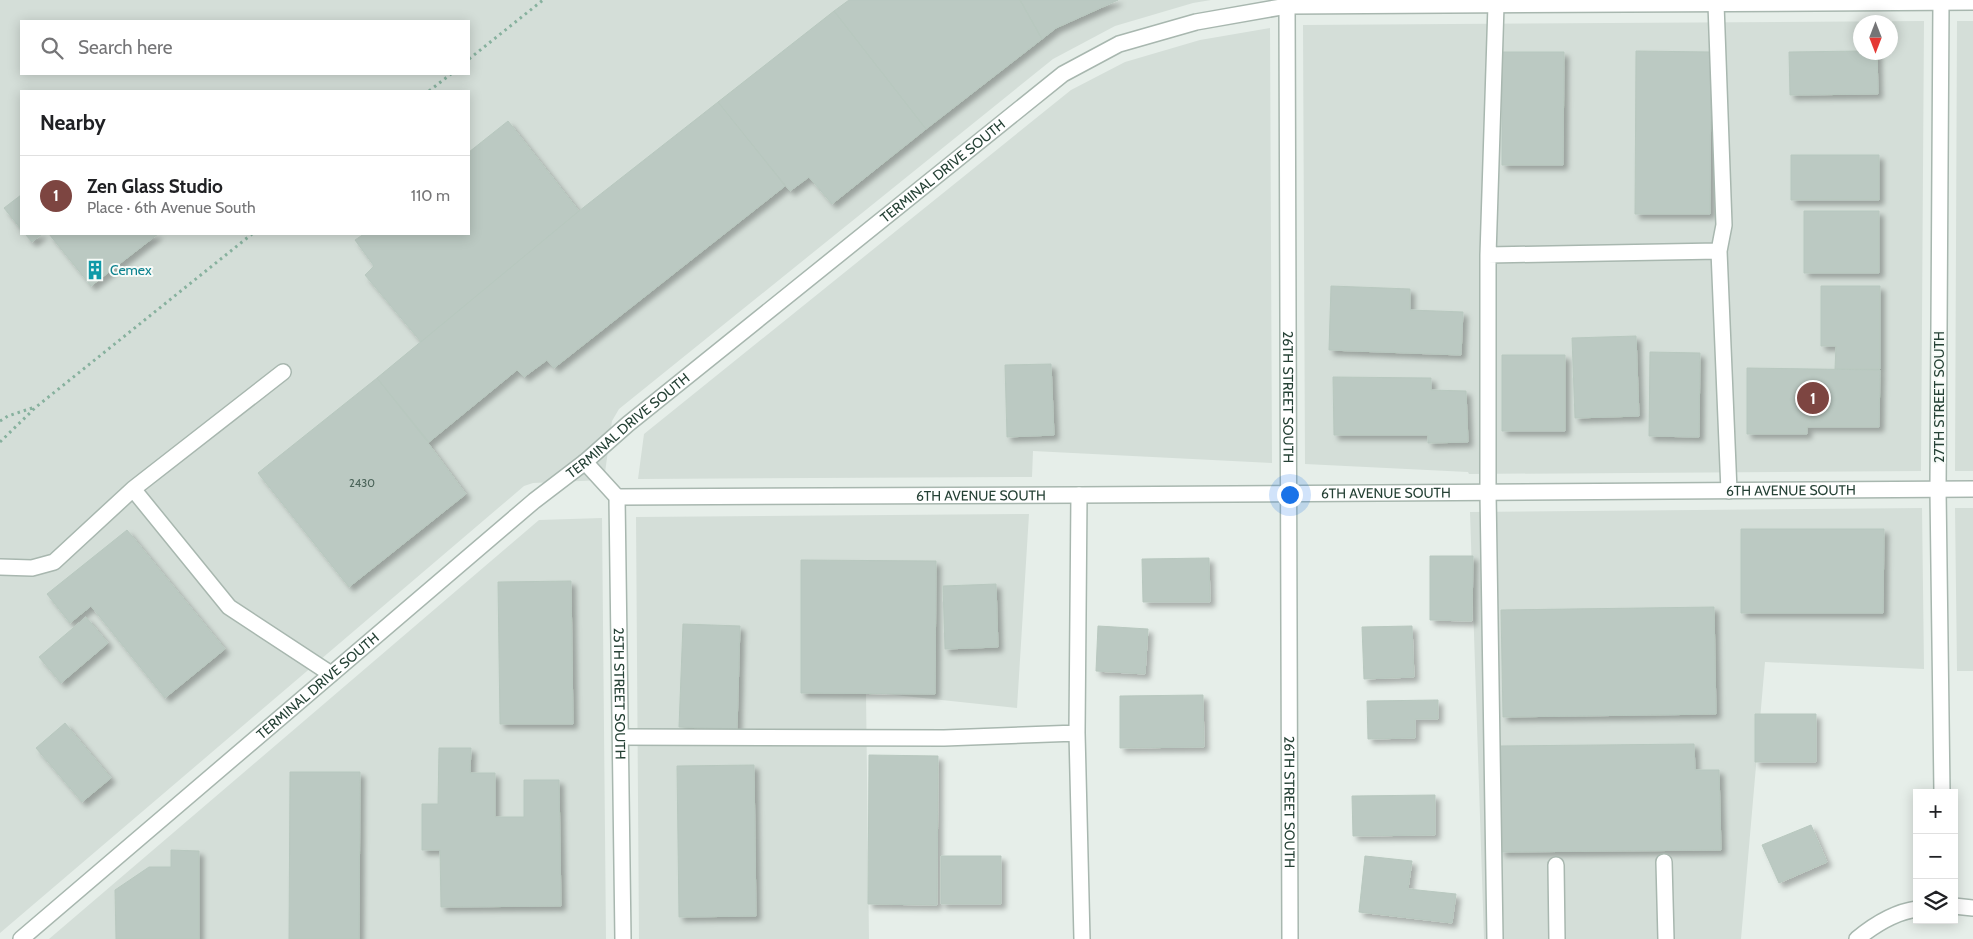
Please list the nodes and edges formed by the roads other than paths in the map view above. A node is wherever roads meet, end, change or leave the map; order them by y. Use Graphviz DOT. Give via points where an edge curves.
graph roads {
  1 [pos="1865,1"];
  2 [pos="1941,2"];
  3 [pos="1973,2"];
  4 [pos="1716,4"];
  5 [pos="1496,5"];
  6 [pos="1287,6"];
  7 [pos="1719,251"];
  8 [pos="1488,255"];
  9 [pos="283,372"];
  10 [pos="585,462"];
  11 [pos="133,488"];
  12 [pos="1973,489"];
  13 [pos="1938,490"];
  14 [pos="1729,491"];
  15 [pos="1488,493"];
  16 [pos="1289,494"];
  17 [pos="1079,496"];
  18 [pos="618,497"];
  19 [pos="0,567"];
  20 [pos="332,674"];
  21 [pos="1078,733"];
  22 [pos="621,737"];
  23 [pos="1942,789"];
  24 [pos="1664,862"];
  25 [pos="1556,865"];
  26 [pos="1958,906"];
  27 [pos="1973,908"];
  28 [pos="1913,909"];
  29 [pos="21,939"];
  30 [pos="623,939"];
  31 [pos="1082,939"];
  32 [pos="1290,939"];
  33 [pos="1495,939"];
  34 [pos="1557,939"];
  35 [pos="1666,939"];
  36 [pos="1858,939"];
  1 -- 2 [label="street, TERMINAL DRIVE SOUTH"];
  1 -- 4 [label="street, TERMINAL DRIVE SOUTH"];
  2 -- 3 [label="street, TERMINAL DRIVE SOUTH"];
  2 -- 13 [label="street, 27TH STREET SOUTH"];
  4 -- 5 [label="street, TERMINAL DRIVE SOUTH"];
  4 -- 7 [label="street" via="1724,225"];
  5 -- 6 [label="street, TERMINAL DRIVE SOUTH"];
  5 -- 8 [label="street"];
  6 -- 10 [label="street, TERMINAL DRIVE SOUTH" via="1196,22 1120,44 1063,74"];
  6 -- 16 [label="street, 26TH STREET SOUTH"];
  7 -- 8 [label="street"];
  7 -- 14 [label="street"];
  8 -- 15 [label="street"];
  9 -- 11 [label="street"];
  10 -- 18 [label="street"];
  10 -- 20 [label="street, TERMINAL DRIVE SOUTH" via="534,501"];
  11 -- 19 [label="street" via="54,562 32,568"];
  11 -- 20 [label="street" via="228,608"];
  12 -- 13 [label="street, 6TH AVENUE SOUTH"];
  13 -- 14 [label="street, 6TH AVENUE SOUTH"];
  13 -- 23 [label="street, 27TH STREET SOUTH"];
  14 -- 15 [label="street, 6TH AVENUE SOUTH"];
  15 -- 16 [label="street, 6TH AVENUE SOUTH"];
  15 -- 33 [label="street"];
  16 -- 17 [label="street, 6TH AVENUE SOUTH"];
  16 -- 32 [label="street, 26TH STREET SOUTH"];
  17 -- 18 [label="street, 6TH AVENUE SOUTH"];
  17 -- 21 [label="street"];
  18 -- 22 [label="street, 25TH STREET SOUTH"];
  20 -- 29 [label="street, TERMINAL DRIVE SOUTH"];
  21 -- 22 [label="street" via="944,738"];
  21 -- 31 [label="street"];
  22 -- 30 [label="street, 25TH STREET SOUTH"];
  24 -- 35 [label="street"];
  25 -- 34 [label="street"];
  26 -- 27 [label="street"];
  28 -- 36 [label="street" via="1873,926"];
}
